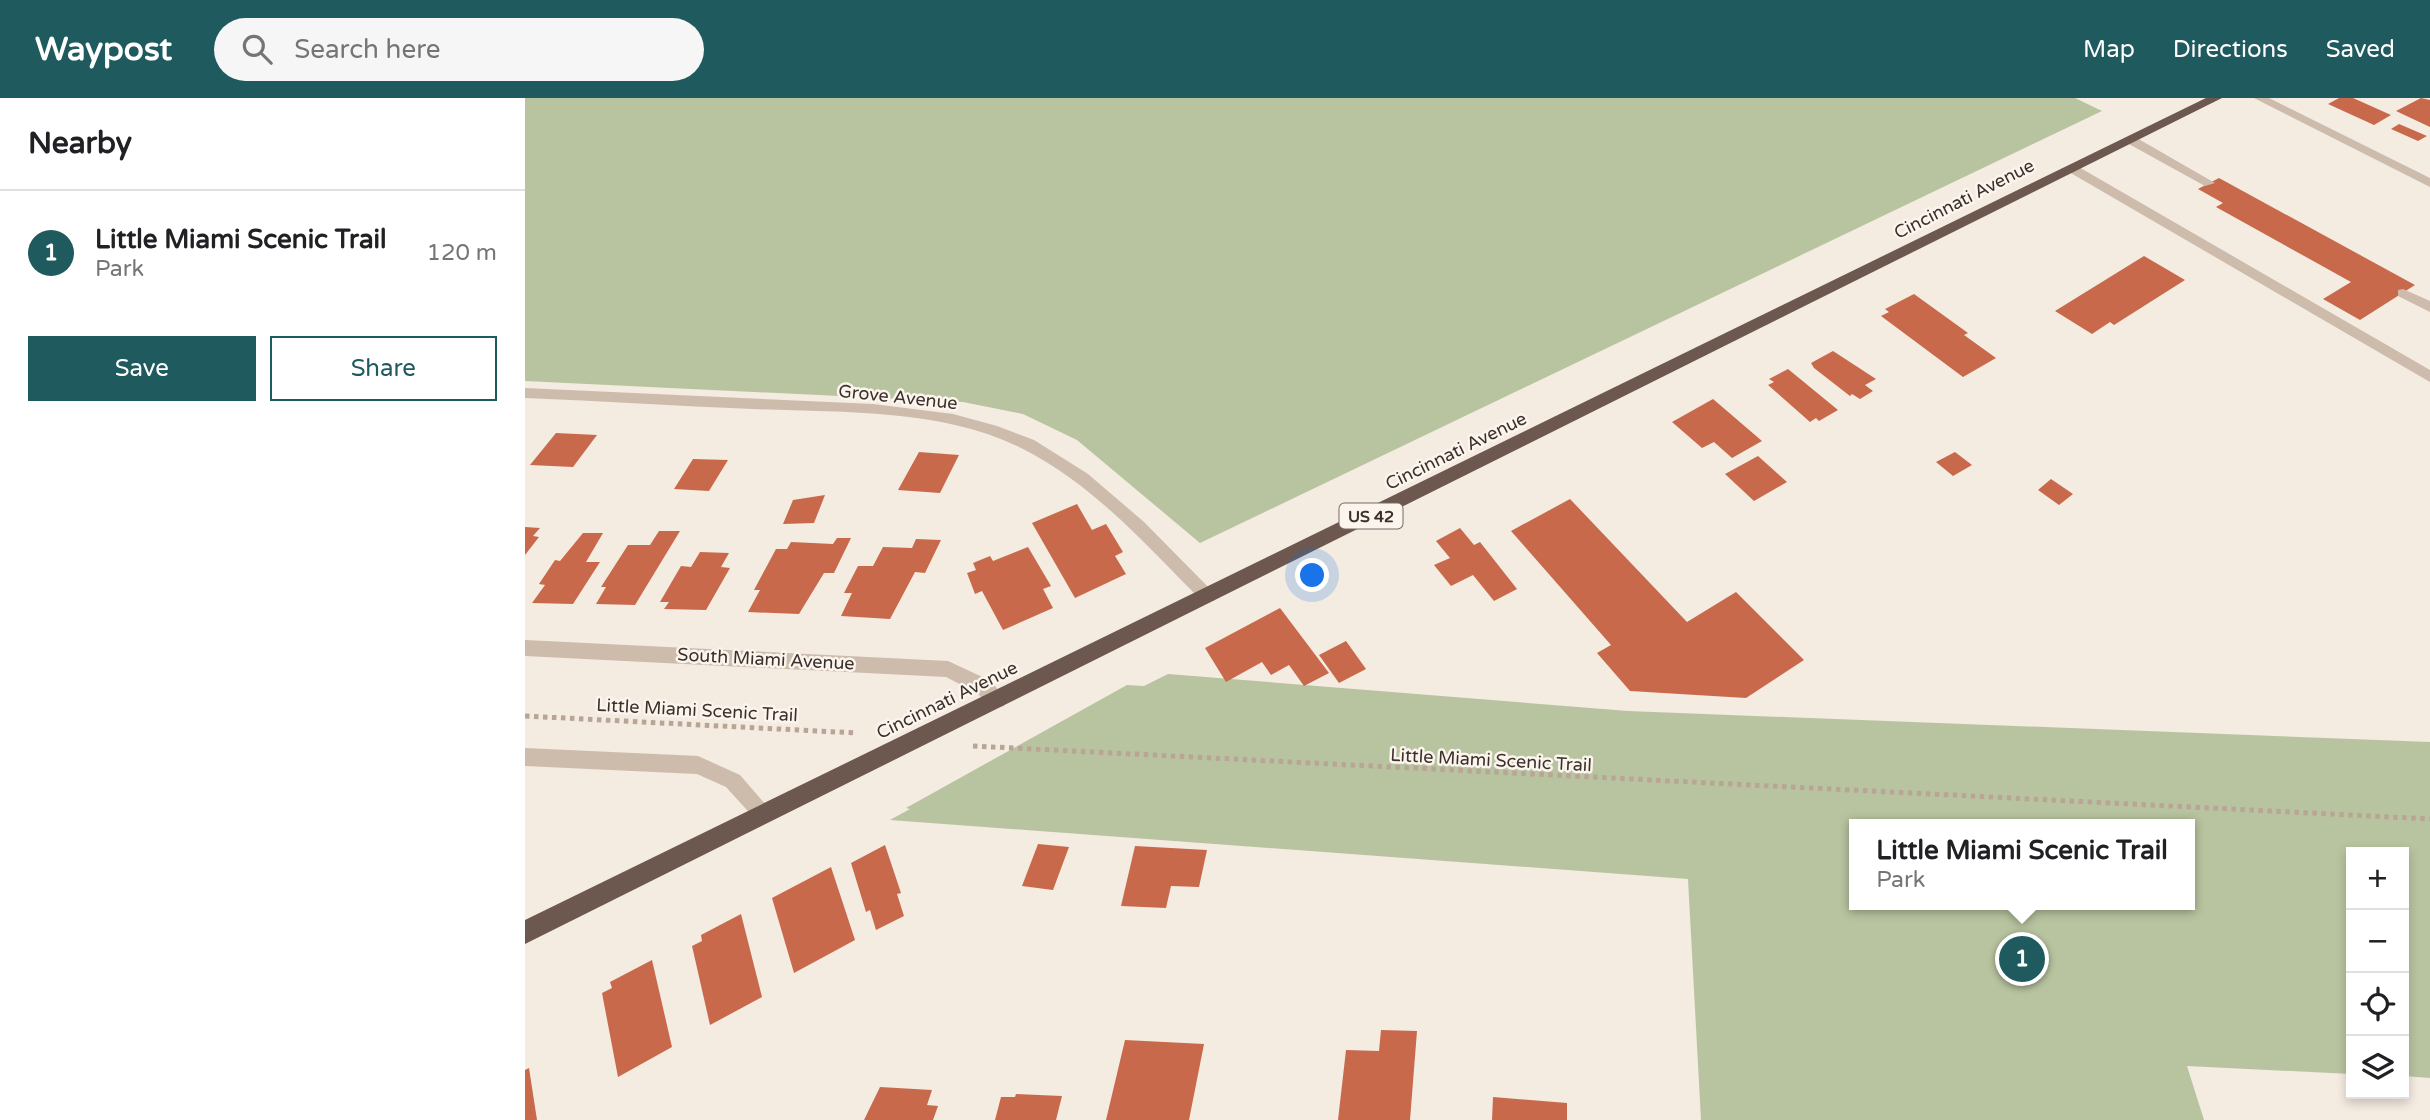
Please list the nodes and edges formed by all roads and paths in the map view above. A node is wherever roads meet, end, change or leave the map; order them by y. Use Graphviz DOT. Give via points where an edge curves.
graph roads {
  1 [pos="2217,98"];
  2 [pos="2260,98"];
  3 [pos="2131,140"];
  4 [pos="2073,169"];
  5 [pos="2209,183"];
  6 [pos="2430,183"];
  7 [pos="2403,293"];
  8 [pos="2430,307"];
  9 [pos="2430,377"];
  10 [pos="525,393"];
  11 [pos="1208,596"];
  12 [pos="525,648"];
  13 [pos="997,700"];
  14 [pos="525,716"];
  15 [pos="868,734"];
  16 [pos="971,746"];
  17 [pos="525,757"];
  18 [pos="763,813"];
  19 [pos="2430,819"];
  20 [pos="525,932"];
  1 -- 3 [label="highway, Cincinnati Avenue / US 42"];
  2 -- 6 [label="street"];
  3 -- 4 [label="highway, Cincinnati Avenue / US 42"];
  3 -- 5 [label="street"];
  4 -- 9 [label="street"];
  4 -- 11 [label="highway, Cincinnati Avenue / US 42"];
  7 -- 8 [label="street"];
  10 -- 11 [label="street, Grove Avenue" via="879,411 997,432 1061,462 1101,493"];
  11 -- 13 [label="highway, Cincinnati Avenue / US 42"];
  12 -- 13 [label="street, South Miami Avenue" via="948,669 983,687"];
  13 -- 18 [label="highway, Cincinnati Avenue / US 42"];
  14 -- 15 [label="path, Little Miami Scenic Trail"];
  16 -- 19 [label="path, Little Miami Scenic Trail"];
  17 -- 18 [label="street" via="698,765 733,781"];
  18 -- 20 [label="highway, Cincinnati Avenue / US 42"];
}
